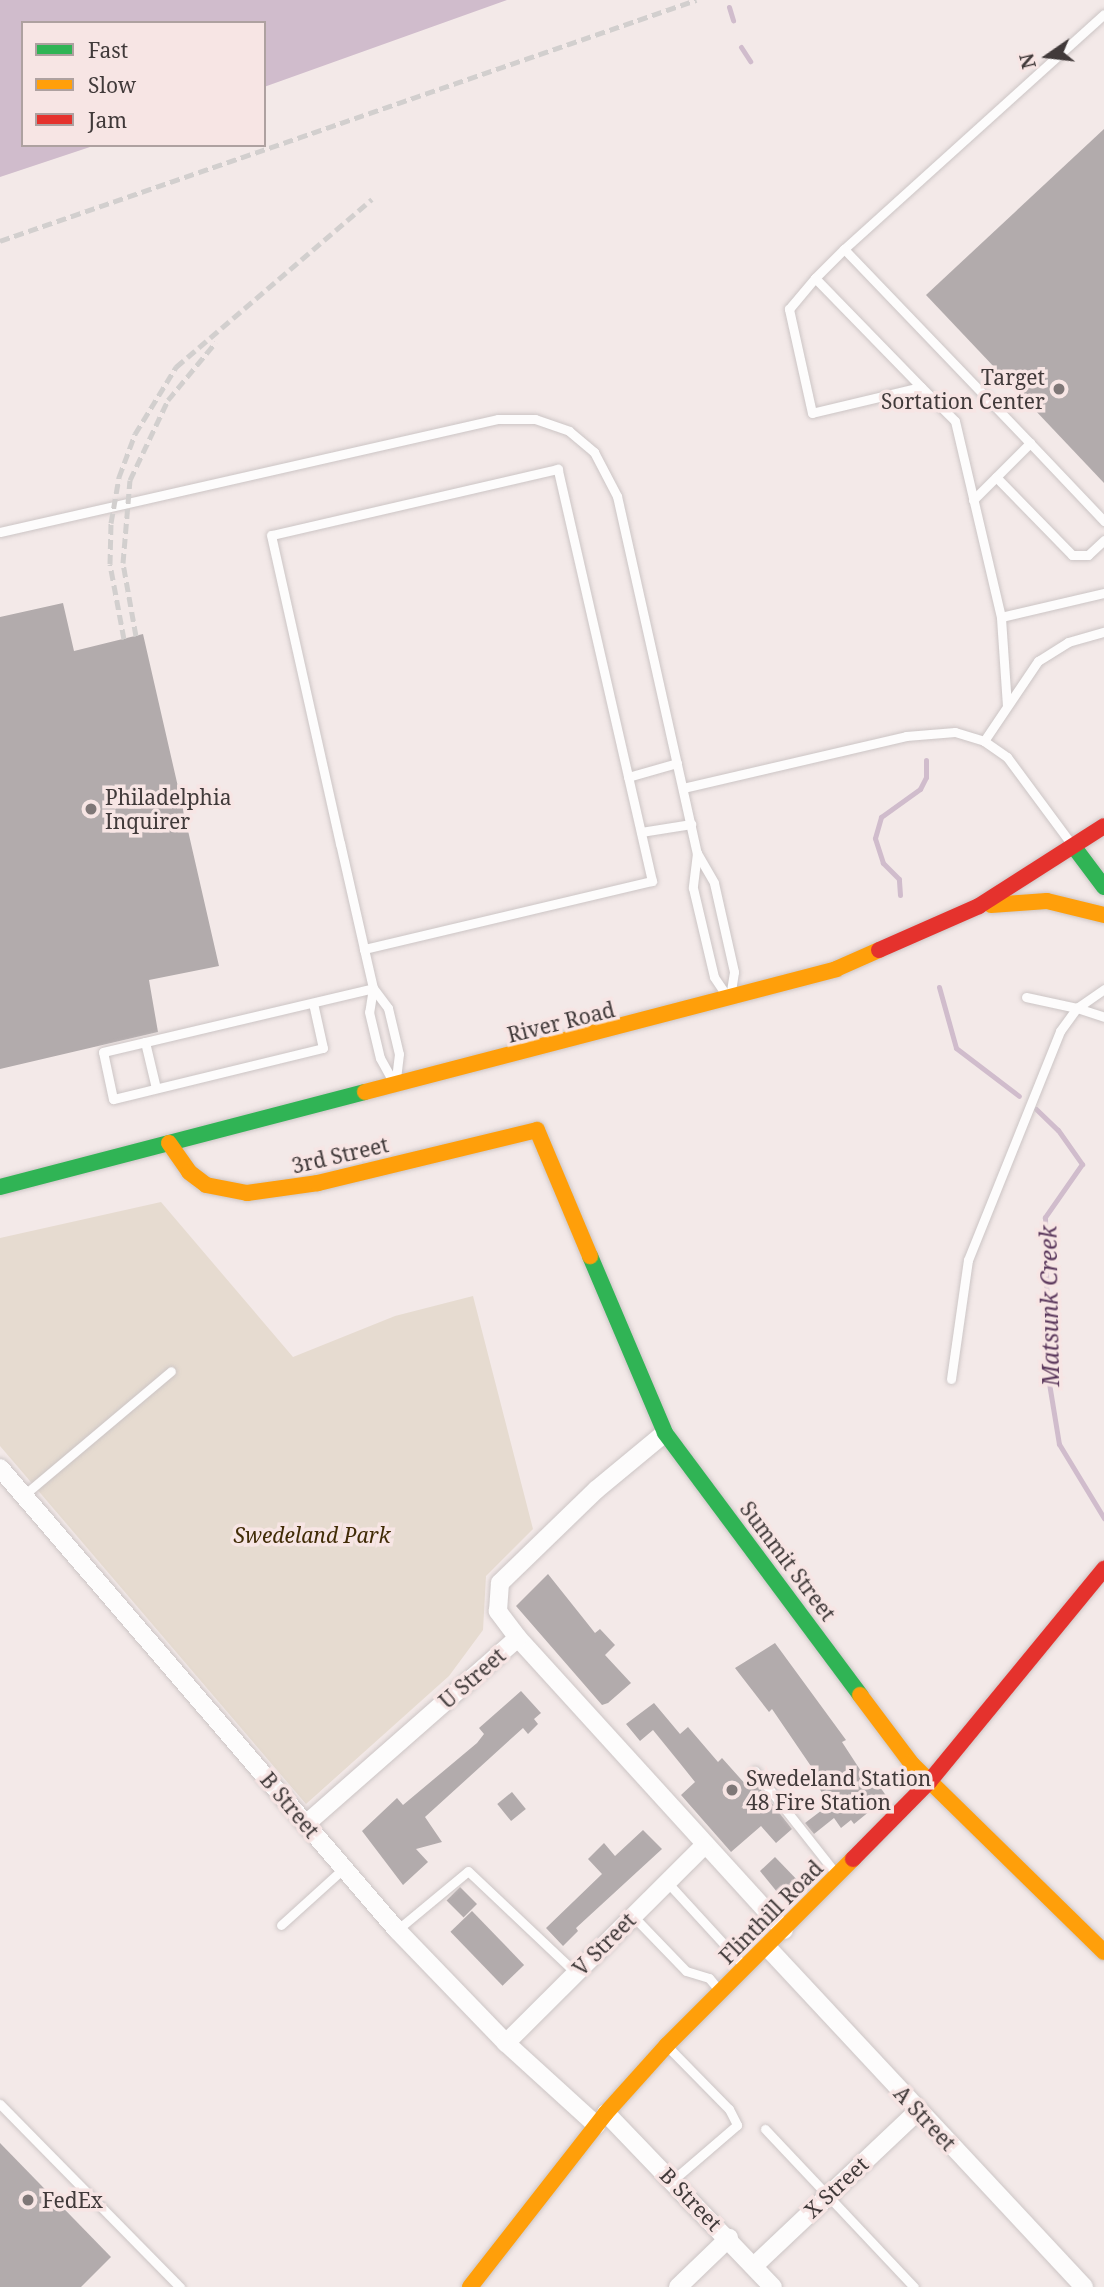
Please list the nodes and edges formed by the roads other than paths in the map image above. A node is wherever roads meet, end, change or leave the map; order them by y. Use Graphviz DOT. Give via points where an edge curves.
graph roads {
  1 [pos="1104,14"];
  2 [pos="844,249"];
  3 [pos="815,278"];
  4 [pos="921,387"];
  5 [pos="1030,443"];
  6 [pos="996,477"];
  7 [pos="974,500"];
  8 [pos="1104,522"];
  9 [pos="0,532"];
  10 [pos="1104,540"];
  11 [pos="1104,593"];
  12 [pos="1001,617"];
  13 [pos="1104,632"];
  14 [pos="1007,706"];
  15 [pos="984,741"];
  16 [pos="677,763"];
  17 [pos="628,776"];
  18 [pos="683,788"];
  19 [pos="691,824"];
  20 [pos="1104,826"];
  21 [pos="640,832"];
  22 [pos="1074,847"];
  23 [pos="698,853"];
  24 [pos="1104,887"];
  25 [pos="979,906"];
  26 [pos="1104,915"];
  27 [pos="364,949"];
  28 [pos="373,988"];
  29 [pos="1104,989"];
  30 [pos="1026,997"];
  31 [pos="730,1000"];
  32 [pos="313,1003"];
  33 [pos="1077,1007"];
  34 [pos="1104,1017"];
  35 [pos="145,1042"];
  36 [pos="396,1085"];
  37 [pos="156,1088"];
  38 [pos="537,1130"];
  39 [pos="169,1143"];
  40 [pos="0,1186"];
  41 [pos="171,1371"];
  42 [pos="951,1379"];
  43 [pos="665,1433"];
  44 [pos="0,1468"];
  45 [pos="24,1495"];
  46 [pos="1104,1569"];
  47 [pos="518,1638"];
  48 [pos="755,1771"];
  49 [pos="929,1782"];
  50 [pos="306,1824"];
  51 [pos="704,1846"];
  52 [pos="343,1869"];
  53 [pos="838,1875"];
  54 [pos="667,1882"];
  55 [pos="632,1915"];
  56 [pos="281,1926"];
  57 [pos="397,1930"];
  58 [pos="784,1930"];
  59 [pos="767,1947"];
  60 [pos="1104,1952"];
  61 [pos="745,1967"];
  62 [pos="576,1973"];
  63 [pos="721,1992"];
  64 [pos="506,2043"];
  65 [pos="667,2045"];
  66 [pos="0,2104"];
  67 [pos="918,2111"];
  68 [pos="601,2119"];
  69 [pos="765,2129"];
  70 [pos="673,2180"];
  71 [pos="827,2195"];
  72 [pos="729,2238"];
  73 [pos="755,2265"];
  74 [pos="180,2287"];
  75 [pos="470,2287"];
  76 [pos="678,2287"];
  77 [pos="773,2287"];
  78 [pos="914,2287"];
  79 [pos="1084,2287"];
  1 -- 2 [label="lane"];
  2 -- 3 [label="lane"];
  2 -- 5 [label="lane"];
  3 -- 4 [label="lane"];
  3 -- 4 [label="lane" via="789,309 812,413"];
  4 -- 7 [label="lane" via="954,421"];
  5 -- 6 [label="lane"];
  5 -- 8 [label="lane"];
  6 -- 7 [label="lane"];
  6 -- 10 [label="lane" via="1072,555 1088,555"];
  7 -- 12 [label="lane"];
  9 -- 16 [label="lane" via="498,419 535,419 553,425 594,452 611,480"];
  11 -- 12 [label="lane"];
  12 -- 14 [label="lane"];
  13 -- 14 [label="lane" via="1068,642 1038,661"];
  14 -- 15 [label="lane"];
  15 -- 18 [label="lane" via="955,732 923,733"];
  15 -- 22 [label="lane" via="1007,757"];
  16 -- 17 [label="lane"];
  16 -- 18 [label="lane"];
  17 -- 21 [label="lane"];
  17 -- 27 [label="lane" via="558,469 271,536"];
  18 -- 19 [label="lane"];
  19 -- 21 [label="lane"];
  19 -- 23 [label="lane"];
  20 -- 22 [label="street, River Road"];
  21 -- 27 [label="lane" via="652,881"];
  22 -- 24 [label="street"];
  22 -- 25 [label="street, River Road"];
  23 -- 31 [label="lane" via="714,883 734,972"];
  23 -- 31 [label="lane" via="694,888 714,977"];
  25 -- 26 [label="street" via="1047,901"];
  25 -- 31 [label="street, River Road" via="860,960"];
  27 -- 28 [label="lane"];
  28 -- 32 [label="lane"];
  28 -- 36 [label="lane" via="369,1012 377,1048"];
  28 -- 36 [label="lane" via="390,1015 399,1054"];
  29 -- 33 [label="lane"];
  30 -- 33 [label="lane"];
  31 -- 36 [label="street, River Road"];
  32 -- 35 [label="lane"];
  32 -- 37 [label="lane" via="323,1048"];
  33 -- 34 [label="lane"];
  33 -- 42 [label="lane" via="1060,1031 968,1260"];
  35 -- 37 [label="lane"];
  35 -- 37 [label="lane" via="103,1052 113,1098"];
  36 -- 39 [label="street, River Road"];
  38 -- 39 [label="street, 3rd Street" via="317,1183 247,1193 206,1185 189,1172"];
  38 -- 43 [label="street, Summit Street"];
  39 -- 40 [label="street, River Road"];
  41 -- 45 [label="lane"];
  43 -- 47 [label="street, U Street" via="596,1490 500,1583 498,1611"];
  43 -- 49 [label="street, Summit Street"];
  44 -- 45 [label="street, B Street"];
  45 -- 50 [label="street, B Street"];
  46 -- 49 [label="street, Flinthill Road"];
  47 -- 50 [label="street, U Street"];
  47 -- 51 [label="street"];
  48 -- 53 [label="lane"];
  49 -- 53 [label="street, Flinthill Road"];
  49 -- 60 [label="street, Summit Street"];
  50 -- 52 [label="street, B Street"];
  51 -- 54 [label="street, V Street"];
  51 -- 58 [label="street"];
  52 -- 56 [label="lane"];
  52 -- 57 [label="street, B Street"];
  53 -- 58 [label="street, Flinthill Road"];
  54 -- 55 [label="street, V Street"];
  54 -- 61 [label="lane"];
  55 -- 62 [label="street, V Street"];
  55 -- 63 [label="lane" via="686,1971 709,1978"];
  57 -- 62 [label="lane" via="468,1871"];
  57 -- 64 [label="street, B Street"];
  58 -- 59 [label="street, Flinthill Road"];
  59 -- 61 [label="street, Flinthill Road"];
  59 -- 67 [label="street, A Street"];
  61 -- 63 [label="street, Flinthill Road"];
  62 -- 64 [label="street, V Street"];
  63 -- 65 [label="street, Flinthill Road"];
  64 -- 68 [label="street, B Street"];
  65 -- 68 [label="street, Flinthill Road"];
  65 -- 70 [label="lane" via="729,2109 737,2125"];
  66 -- 74 [label="lane"];
  67 -- 71 [label="street, X Street"];
  67 -- 79 [label="street, A Street"];
  68 -- 70 [label="street, B Street"];
  68 -- 75 [label="street, Flinthill Road"];
  69 -- 71 [label="lane"];
  70 -- 72 [label="street, B Street"];
  71 -- 73 [label="street, X Street"];
  71 -- 78 [label="lane"];
  72 -- 73 [label="street, B Street"];
  72 -- 76 [label="street"];
  73 -- 77 [label="street, B Street"];
}
